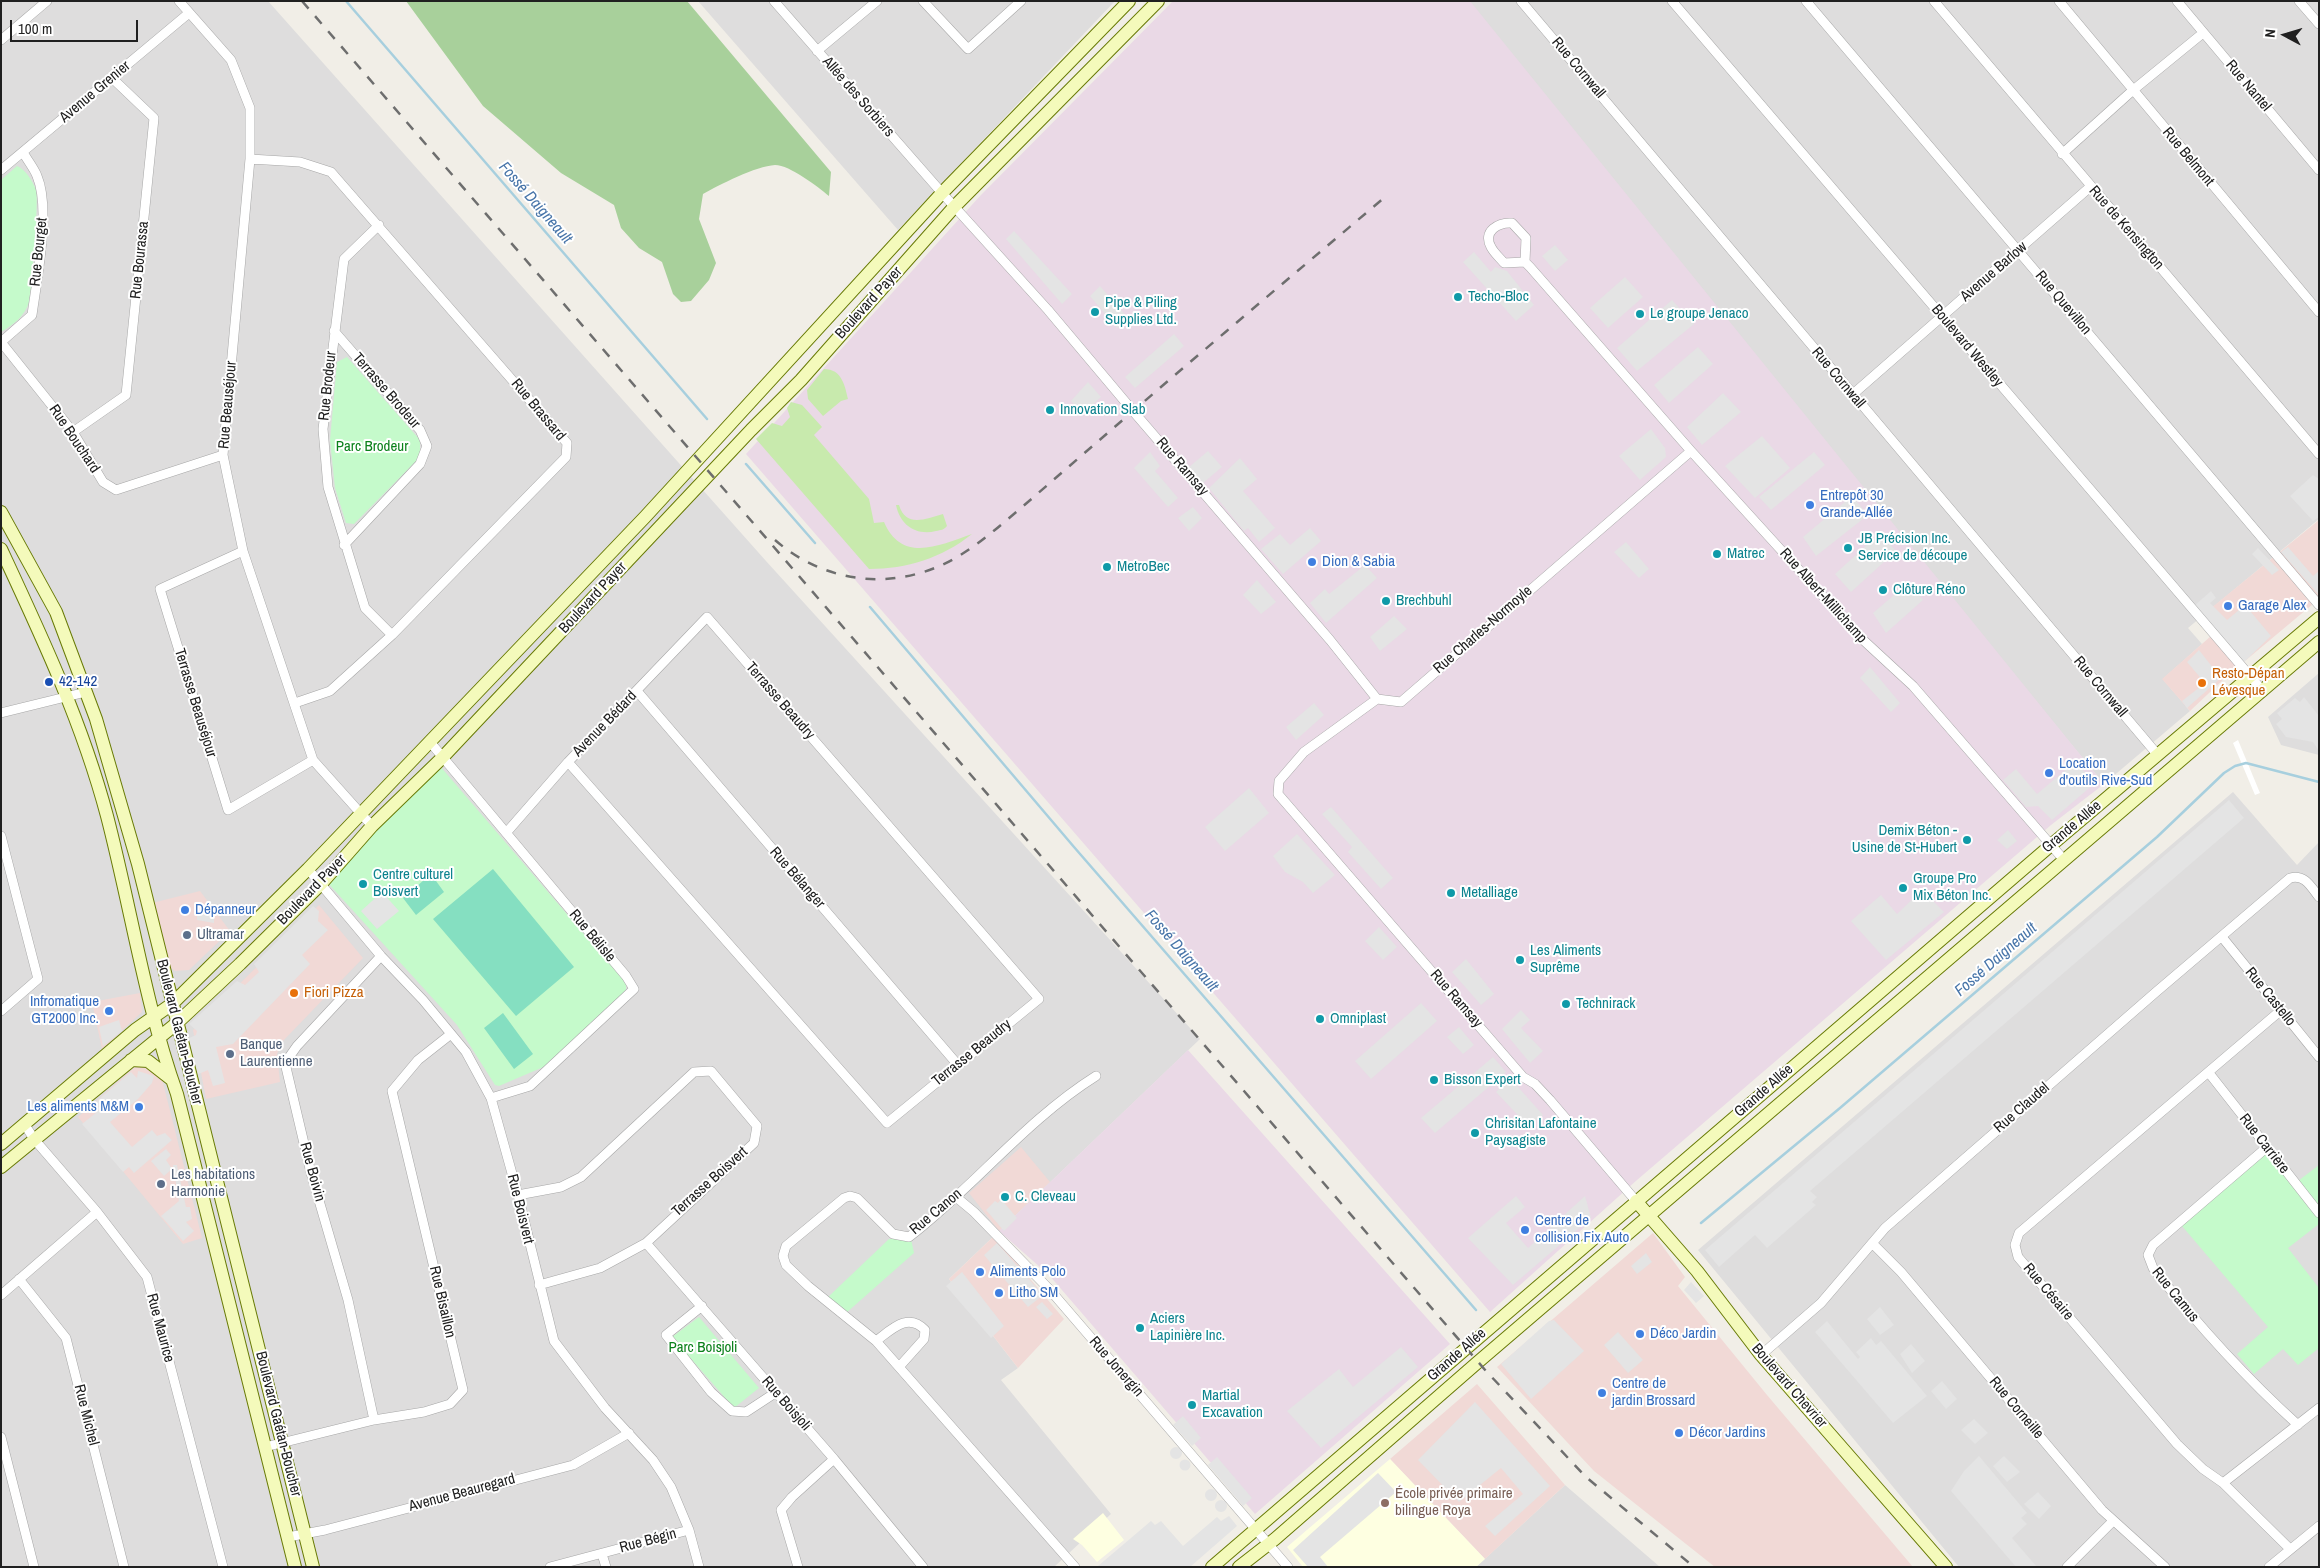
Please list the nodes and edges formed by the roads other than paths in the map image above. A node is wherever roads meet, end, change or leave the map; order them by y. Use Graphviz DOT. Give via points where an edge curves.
graph roads {
  1 [pos="47,1"];
  2 [pos="179,1"];
  3 [pos="774,1"];
  4 [pos="877,1"];
  5 [pos="923,1"];
  6 [pos="1021,1"];
  7 [pos="1129,1"];
  8 [pos="1158,1"];
  9 [pos="1521,1"];
  10 [pos="1672,1"];
  11 [pos="1806,1"];
  12 [pos="1934,1"];
  13 [pos="2058,1"];
  14 [pos="2177,1"];
  15 [pos="2299,1"];
  16 [pos="189,13"];
  17 [pos="2319,24"];
  18 [pos="2203,32"];
  19 [pos="1,40"];
  20 [pos="817,51"];
  21 [pos="112,78"];
  22 [pos="2132,91"];
  23 [pos="23,152"];
  24 [pos="2062,154"];
  25 [pos="250,159"];
  26 [pos="1,170"];
  27 [pos="2319,170"];
  28 [pos="2090,187"];
  29 [pos="942,193"];
  30 [pos="955,206"];
  31 [pos="380,225"];
  32 [pos="2018,251"];
  33 [pos="1525,262"];
  34 [pos="2319,312"];
  35 [pos="1942,317"];
  36 [pos="334,331"];
  37 [pos="1,342"];
  38 [pos="1852,395"];
  39 [pos="73,432"];
  40 [pos="1691,451"];
  41 [pos="2319,454"];
  42 [pos="224,455"];
  43 [pos="1,512"];
  44 [pos="632,530"];
  45 [pos="645,543"];
  46 [pos="344,544"];
  47 [pos="1,549"];
  48 [pos="243,551"];
  49 [pos="2319,605"];
  50 [pos="707,617"];
  51 [pos="2319,618"];
  52 [pos="392,635"];
  53 [pos="2319,642"];
  54 [pos="2249,676"];
  55 [pos="2262,690"];
  56 [pos="637,691"];
  57 [pos="86,692"];
  58 [pos="67,697"];
  59 [pos="1377,699"];
  60 [pos="295,703"];
  61 [pos="1,713"];
  62 [pos="430,742"];
  63 [pos="2157,754"];
  64 [pos="442,758"];
  65 [pos="313,760"];
  66 [pos="568,762"];
  67 [pos="361,812"];
  68 [pos="372,826"];
  69 [pos="506,833"];
  70 [pos="1,836"];
  71 [pos="2051,845"];
  72 [pos="4,852"];
  73 [pos="2064,860"];
  74 [pos="308,869"];
  75 [pos="321,884"];
  76 [pos="2319,897"];
  77 [pos="2222,937"];
  78 [pos="237,940"];
  79 [pos="251,953"];
  80 [pos="381,956"];
  81 [pos="172,1004"];
  82 [pos="1,1011"];
  83 [pos="2280,1011"];
  84 [pos="154,1017"];
  85 [pos="177,1023"];
  86 [pos="451,1034"];
  87 [pos="159,1038"];
  88 [pos="2319,1057"];
  89 [pos="131,1060"];
  90 [pos="958,1065"];
  91 [pos="2210,1073"];
  92 [pos="1096,1076"];
  93 [pos="173,1081"];
  94 [pos="491,1098"];
  95 [pos="25,1125"];
  96 [pos="34,1139"];
  97 [pos="1,1144"];
  98 [pos="2266,1148"];
  99 [pos="1,1167"];
  100 [pos="518,1195"];
  101 [pos="956,1197"];
  102 [pos="1636,1201"];
  103 [pos="97,1212"];
  104 [pos="2319,1213"];
  105 [pos="225,1214"];
  106 [pos="1649,1215"];
  107 [pos="208,1218"];
  108 [pos="646,1243"];
  109 [pos="1872,1243"];
  110 [pos="18,1279"];
  111 [pos="538,1285"];
  112 [pos="1,1294"];
  113 [pos="702,1306"];
  114 [pos="876,1341"];
  115 [pos="1761,1355"];
  116 [pos="899,1367"];
  117 [pos="775,1393"];
  118 [pos="2319,1408"];
  119 [pos="374,1420"];
  120 [pos="2298,1425"];
  121 [pos="629,1433"];
  122 [pos="1,1437"];
  123 [pos="282,1443"];
  124 [pos="265,1447"];
  125 [pos="834,1459"];
  126 [pos="2223,1483"];
  127 [pos="2113,1521"];
  128 [pos="2319,1526"];
  129 [pos="1255,1529"];
  130 [pos="689,1530"];
  131 [pos="306,1533"];
  132 [pos="288,1537"];
  133 [pos="1268,1544"];
  134 [pos="2290,1549"];
  135 [pos="602,1554"];
  136 [pos="34,1567"];
  137 [pos="124,1567"];
  138 [pos="224,1567"];
  139 [pos="295,1567"];
  140 [pos="313,1567"];
  141 [pos="550,1567"];
  142 [pos="606,1567"];
  143 [pos="699,1567"];
  144 [pos="798,1567"];
  145 [pos="923,1567"];
  146 [pos="1075,1567"];
  147 [pos="1212,1567"];
  148 [pos="1239,1567"];
  149 [pos="1288,1567"];
  150 [pos="1946,1567"];
  151 [pos="2067,1567"];
  152 [pos="2165,1567"];
  153 [pos="2269,1567"];
  1 -- 19 [label="street"];
  2 -- 16 [label="street, Rue Beauséjour"];
  3 -- 20 [label="street, Allée des Sorbiers"];
  4 -- 20 [label="street"];
  5 -- 6 [label="street" via="968,49"];
  7 -- 29 [label="main road, Boulevard Payer"];
  8 -- 30 [label="main road, Boulevard Payer"];
  9 -- 38 [label="street, Rue Cornwall"];
  10 -- 35 [label="street, Boulevard Westley"];
  11 -- 32 [label="street, Rue Quevillon"];
  12 -- 24 [label="street, Rue de Kensington"];
  13 -- 22 [label="street, Rue Belmont"];
  14 -- 18 [label="street, Rue Nantel"];
  15 -- 17 [label="street"];
  16 -- 21 [label="street, Avenue Grenier"];
  16 -- 25 [label="street, Rue Beauséjour" via="231,60 250,108"];
  18 -- 22 [label="street"];
  18 -- 27 [label="street, Rue Nantel"];
  20 -- 29 [label="street, Allée des Sorbiers"];
  21 -- 23 [label="street, Avenue Grenier"];
  21 -- 39 [label="street, Rue Bourassa" via="154,118 126,395"];
  22 -- 24 [label="street"];
  22 -- 34 [label="street, Rue Belmont"];
  23 -- 26 [label="street, Avenue Grenier"];
  23 -- 37 [label="street, Rue Bourget" via="38,176 44,208 36,284 32,315"];
  24 -- 28 [label="street, Rue de Kensington"];
  25 -- 31 [label="street, Rue Brassard" via="300,162 331,172"];
  25 -- 42 [label="street, Rue Beauséjour"];
  28 -- 32 [label="street, Avenue Barlow"];
  28 -- 41 [label="street, Rue de Kensington"];
  29 -- 30 [label="street, Rue Ramsay"];
  29 -- 44 [label="main road, Boulevard Payer"];
  30 -- 45 [label="main road, Boulevard Payer" via="801,380"];
  30 -- 59 [label="street, Rue Ramsay" via="1166,447"];
  31 -- 36 [label="street, Rue Brodeur" via="344,259"];
  31 -- 52 [label="street, Rue Brassard" via="567,443 566,457"];
  32 -- 35 [label="street, Avenue Barlow"];
  32 -- 49 [label="street, Rue Quevillon"];
  33 -- 33 [label="street" via="1526,238 1512,223 1503,222 1492,229 1490,246 1504,262"];
  33 -- 40 [label="street, Rue Albert-Millichamp"];
  35 -- 38 [label="street, Avenue Barlow"];
  35 -- 54 [label="street, Boulevard Westley"];
  36 -- 46 [label="street, Rue Brodeur" via="323,429 328,486"];
  36 -- 46 [label="street, Terrasse Brodeur" via="420,430 427,446 420,464"];
  37 -- 39 [label="street, Rue Bouchard"];
  38 -- 63 [label="street, Rue Cornwall"];
  39 -- 42 [label="street, Rue Bouchard" via="103,482 116,490"];
  40 -- 59 [label="street, Rue Charles-Normoyle" via="1400,702"];
  40 -- 71 [label="street, Rue Albert-Millichamp" via="1873,650 1913,686"];
  42 -- 48 [label="street, Rue Beauséjour"];
  43 -- 57 [label="main road, Boulevard Gaétan-Boucher" via="56,612"];
  44 -- 45 [label="main road"];
  44 -- 62 [label="main road, Boulevard Payer"];
  45 -- 64 [label="main road, Boulevard Payer"];
  46 -- 52 [label="street, Rue Brodeur" via="365,608"];
  47 -- 58 [label="main road, Boulevard Gaétan-Boucher" via="60,675"];
  48 -- 60 [label="street, Rue Beauséjour"];
  48 -- 65 [label="street, Terrasse Beauséjour" via="160,589 228,810"];
  50 -- 56 [label="street, Avenue Bédard"];
  50 -- 90 [label="street, Terrasse Beaudry" via="1039,999"];
  51 -- 54 [label="main road, Grande Allée"];
  52 -- 60 [label="street, Rue Brassard" via="330,691"];
  53 -- 55 [label="main road, Grande Allée"];
  54 -- 55 [label="street, Boulevard Westley"];
  54 -- 63 [label="main road, Grande Allée"];
  55 -- 73 [label="main road, Grande Allée"];
  56 -- 66 [label="street, Avenue Bédard"];
  56 -- 90 [label="street, Rue Bélanger"];
  57 -- 58 [label="street"];
  57 -- 81 [label="main road, Boulevard Gaétan-Boucher" via="138,864"];
  58 -- 61 [label="street"];
  58 -- 84 [label="main road, Boulevard Gaétan-Boucher" via="79,723 107,815"];
  59 -- 102 [label="street, Rue Ramsay" via="1304,752 1279,781 1278,794"];
  60 -- 65 [label="street, Rue Beauséjour"];
  62 -- 64 [label="street, Rue Bélisle"];
  62 -- 67 [label="main road, Boulevard Payer"];
  63 -- 71 [label="main road, Grande Allée"];
  64 -- 68 [label="main road, Boulevard Payer"];
  64 -- 69 [label="street, Rue Bélisle"];
  65 -- 67 [label="street, Rue Beauséjour"];
  66 -- 69 [label="street, Avenue Bédard"];
  66 -- 90 [label="street, Terrasse Beaudry" via="887,1123"];
  67 -- 68 [label="street, Rue Beauséjour"];
  67 -- 74 [label="main road, Boulevard Payer"];
  68 -- 75 [label="main road, Boulevard Payer"];
  69 -- 94 [label="street, Rue Bélisle" via="634,989 530,1086"];
  70 -- 72 [label="street"];
  71 -- 73 [label="street, Rue Albert-Millichamp"];
  71 -- 102 [label="main road, Grande Allée"];
  72 -- 82 [label="street" via="38,979"];
  73 -- 106 [label="main road, Grande Allée"];
  74 -- 75 [label="street, Rue Boisvert"];
  74 -- 78 [label="main road, Boulevard Payer"];
  75 -- 79 [label="main road, Boulevard Payer"];
  75 -- 80 [label="street, Rue Boisvert"];
  76 -- 77 [label="street, Rue Claudel" via="2304,879 2290,878"];
  77 -- 83 [label="street, Rue Castello"];
  77 -- 109 [label="street, Rue Claudel" via="1885,1228"];
  78 -- 79 [label="main road"];
  78 -- 81 [label="main road, Boulevard Payer"];
  79 -- 85 [label="main road, Boulevard Payer"];
  80 -- 86 [label="street, Rue Boisvert"];
  80 -- 119 [label="street, Rue Boivin" via="285,1063 311,1173 348,1300"];
  81 -- 84 [label="main road, Boulevard Payer"];
  81 -- 85 [label="main road, Boulevard Gaétan-Boucher"];
  83 -- 88 [label="street, Rue Castello"];
  83 -- 91 [label="street, Rue Césaire"];
  84 -- 87 [label="main road, Boulevard Gaétan-Boucher"];
  84 -- 95 [label="main road, Boulevard Payer"];
  85 -- 87 [label="main road, Boulevard Payer"];
  85 -- 105 [label="main road, Boulevard Gaétan-Boucher"];
  86 -- 94 [label="street, Rue Boisvert" via="466,1052"];
  86 -- 119 [label="street, Rue Bisaillon" via="418,1060 392,1091 463,1390 450,1404"];
  87 -- 89 [label="main road, Boulevard Payer"];
  87 -- 93 [label="main road, Boulevard Gaétan-Boucher"];
  89 -- 93 [label="main road" via="148,1060"];
  89 -- 96 [label="main road, Boulevard Payer"];
  91 -- 98 [label="street, Rue Carrière"];
  91 -- 126 [label="street, Rue Césaire" via="2019,1233 2015,1245 2018,1257 2171,1437 2203,1469"];
  92 -- 101 [label="street, Rue Canon" via="1050,1110"];
  93 -- 107 [label="main road, Boulevard Gaétan-Boucher"];
  94 -- 100 [label="street, Rue Boisvert"];
  95 -- 96 [label="street, Rue Maurice"];
  95 -- 97 [label="main road, Boulevard Payer"];
  96 -- 99 [label="main road, Boulevard Payer"];
  96 -- 103 [label="street, Rue Maurice"];
  98 -- 104 [label="street, Rue Carrière"];
  98 -- 120 [label="street, Rue Camus" via="2153,1245 2149,1250 2149,1261 2232,1362"];
  100 -- 108 [label="street, Terrasse Boisvert" via="561,1187 581,1177 694,1072 711,1071 757,1126 754,1143"];
  100 -- 111 [label="street, Rue Boisvert"];
  101 -- 114 [label="street, Rue Canon" via="909,1237 892,1234 857,1198 850,1196 786,1246 783,1256 786,1265"];
  101 -- 129 [label="street, Rue Jonergin" via="1050,1290"];
  102 -- 106 [label="main road, Boulevard Chevrier"];
  102 -- 129 [label="main road, Grande Allée"];
  103 -- 110 [label="street"];
  103 -- 138 [label="street, Rue Maurice" via="147,1277"];
  105 -- 107 [label="main road"];
  105 -- 123 [label="main road, Boulevard Gaétan-Boucher"];
  106 -- 115 [label="main road, Boulevard Chevrier"];
  106 -- 133 [label="main road, Grande Allée"];
  107 -- 124 [label="main road, Boulevard Gaétan-Boucher"];
  108 -- 111 [label="street, Terrasse Boisvert" via="600,1268"];
  108 -- 113 [label="street, Rue Boisjoli"];
  109 -- 115 [label="street, Rue Claudel" via="1821,1303"];
  109 -- 127 [label="street, Rue Corneille" via="1901,1272"];
  110 -- 112 [label="street"];
  110 -- 137 [label="street, Rue Michel" via="66,1338"];
  111 -- 121 [label="street, Rue Boisvert" via="554,1341 605,1408"];
  113 -- 117 [label="street, Rue Boisjoli"];
  113 -- 117 [label="street" via="666,1335 711,1392 732,1410 746,1412"];
  114 -- 116 [label="street, Rue Canon"];
  114 -- 116 [label="street" via="895,1327 918,1322 925,1330 924,1339"];
  115 -- 150 [label="main road, Boulevard Chevrier"];
  116 -- 146 [label="street, Rue Canon"];
  117 -- 125 [label="street, Rue Boisjoli"];
  118 -- 120 [label="street"];
  119 -- 123 [label="street, Rue Bisaillon"];
  120 -- 126 [label="street"];
  121 -- 130 [label="street, Rue Boisvert" via="671,1487"];
  121 -- 131 [label="street, Avenue Beauregard" via="573,1465"];
  122 -- 136 [label="street"];
  123 -- 124 [label="street, Rue Bisaillon"];
  123 -- 131 [label="main road, Boulevard Gaétan-Boucher"];
  124 -- 132 [label="main road, Boulevard Gaétan-Boucher"];
  125 -- 144 [label="street" via="781,1510"];
  125 -- 145 [label="street, Rue Boisjoli"];
  126 -- 134 [label="street, Rue Césaire"];
  127 -- 151 [label="street"];
  127 -- 152 [label="street, Rue Corneille"];
  128 -- 134 [label="street"];
  129 -- 133 [label="street, Rue Jonergin"];
  129 -- 147 [label="main road, Grande Allée"];
  130 -- 135 [label="street, Rue Bégin"];
  130 -- 143 [label="street, Rue Boisvert"];
  131 -- 132 [label="street, Avenue Beauregard"];
  131 -- 140 [label="main road, Boulevard Gaétan-Boucher"];
  132 -- 139 [label="main road, Boulevard Gaétan-Boucher"];
  133 -- 148 [label="main road, Grande Allée"];
  133 -- 149 [label="street, Rue Jonergin"];
  134 -- 153 [label="street"];
  135 -- 141 [label="street, Rue Bégin"];
  135 -- 142 [label="street"];
}
